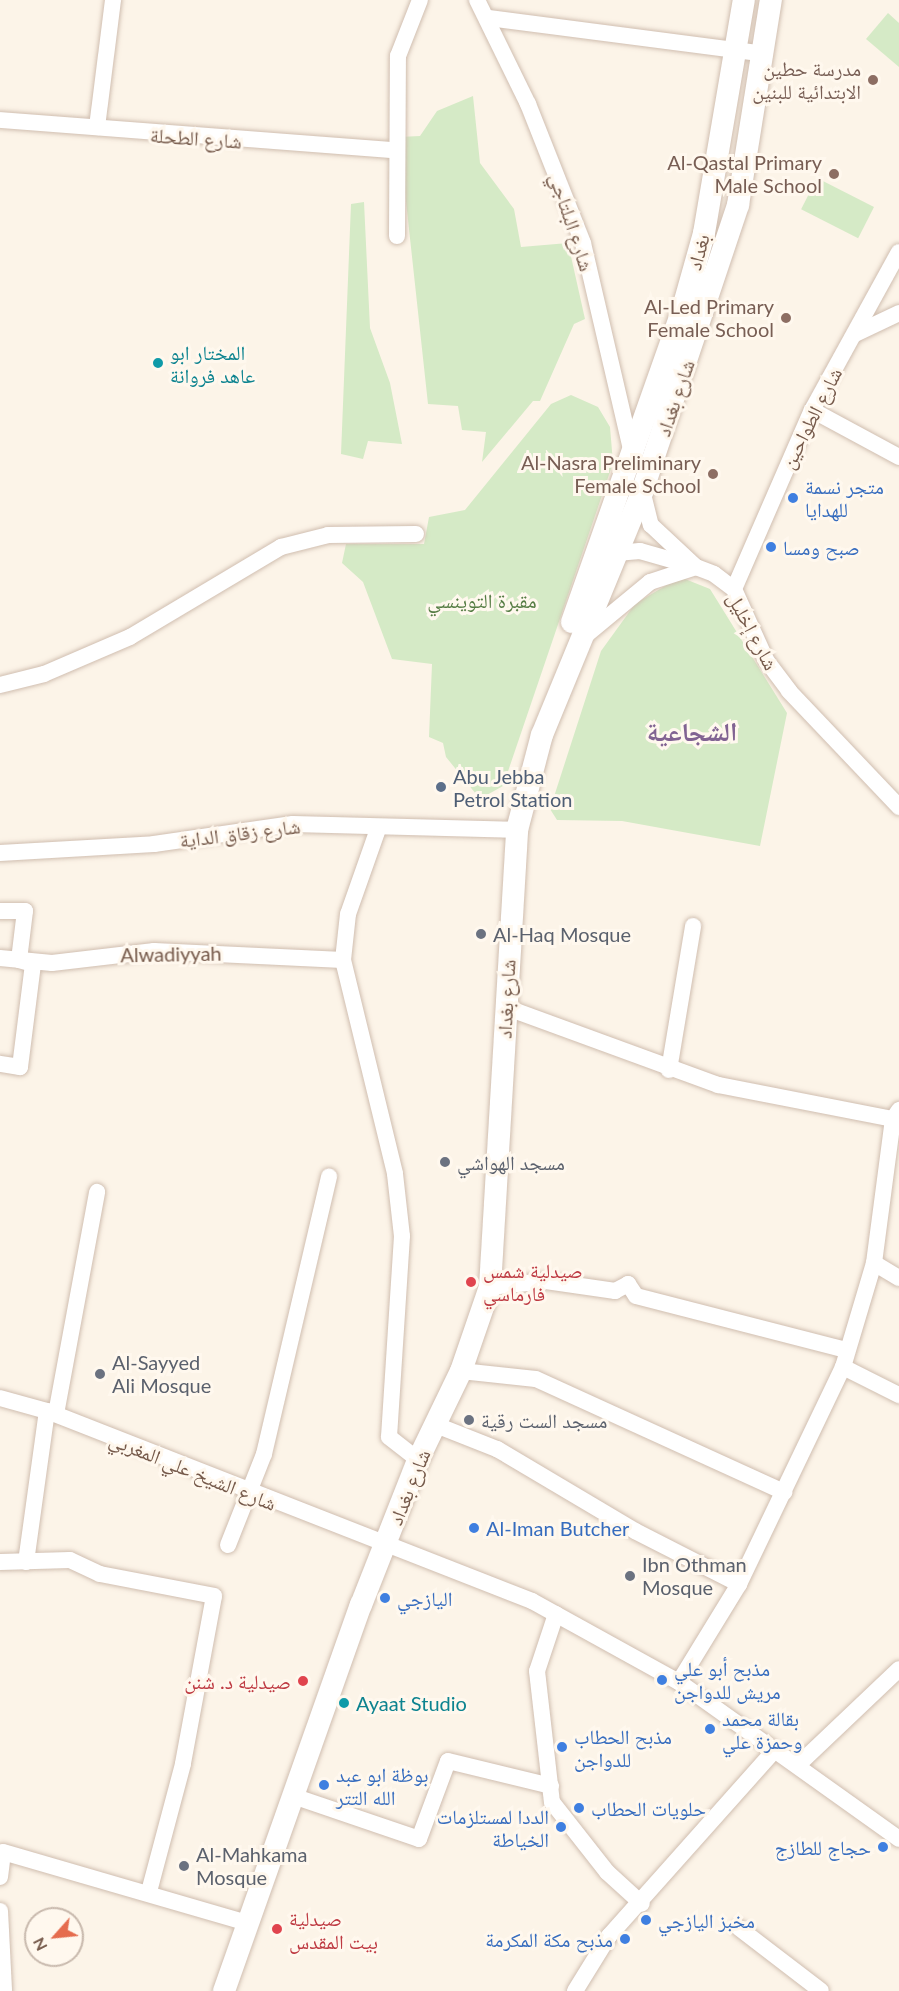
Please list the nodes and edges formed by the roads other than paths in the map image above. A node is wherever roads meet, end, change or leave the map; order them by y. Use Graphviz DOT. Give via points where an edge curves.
graph roads {
  1 [pos="113,0"];
  2 [pos="420,0"];
  3 [pos="477,0"];
  4 [pos="744,0"];
  5 [pos="771,0"];
  6 [pos="489,18"];
  7 [pos="739,51"];
  8 [pos="765,54"];
  9 [pos="0,120"];
  10 [pos="97,127"];
  11 [pos="393,150"];
  12 [pos="397,236"];
  13 [pos="899,252"];
  14 [pos="897,316"];
  15 [pos="855,334"];
  16 [pos="812,410"];
  17 [pos="632,452"];
  18 [pos="899,457"];
  19 [pos="642,492"];
  20 [pos="417,534"];
  21 [pos="616,553"];
  22 [pos="696,567"];
  23 [pos="734,589"];
  24 [pos="579,642"];
  25 [pos="0,685"];
  26 [pos="555,702"];
  27 [pos="899,807"];
  28 [pos="378,829"];
  29 [pos="517,830"];
  30 [pos="0,853"];
  31 [pos="0,911"];
  32 [pos="693,926"];
  33 [pos="0,958"];
  34 [pos="19,960"];
  35 [pos="343,960"];
  36 [pos="505,1007"];
  37 [pos="0,1064"];
  38 [pos="669,1070"];
  39 [pos="896,1114"];
  40 [pos="329,1177"];
  41 [pos="892,1184"];
  42 [pos="97,1192"];
  43 [pos="874,1263"];
  44 [pos="899,1278"];
  45 [pos="490,1287"];
  46 [pos="847,1350"];
  47 [pos="843,1367"];
  48 [pos="461,1371"];
  49 [pos="899,1395"];
  50 [pos="0,1398"];
  51 [pos="51,1412"];
  52 [pos="436,1425"];
  53 [pos="418,1460"];
  54 [pos="784,1492"];
  55 [pos="249,1493"];
  56 [pos="228,1545"];
  57 [pos="385,1546"];
  58 [pos="0,1562"];
  59 [pos="26,1562"];
  60 [pos="739,1584"];
  61 [pos="556,1614"];
  62 [pos="899,1669"];
  63 [pos="679,1682"];
  64 [pos="776,1750"];
  65 [pos="798,1765"];
  66 [pos="551,1786"];
  67 [pos="293,1796"];
  68 [pos="899,1839"];
  69 [pos="0,1877"];
  70 [pos="148,1892"];
  71 [pos="642,1904"];
  72 [pos="0,1911"];
  73 [pos="248,1923"];
  74 [pos="739,1928"];
  75 [pos="4,1991"];
  76 [pos="224,1991"];
  77 [pos="575,1991"];
  78 [pos="821,1991"];
  1 -- 10 [label="street"];
  2 -- 11 [label="street" via="398,56"];
  3 -- 6 [label="street, شارع البلتاجي"];
  4 -- 7 [label="main road, بغداد"];
  5 -- 8 [label="main road, شارع بغداد"];
  6 -- 7 [label="street"];
  6 -- 17 [label="street, شارع البلتاجي" via="583,243"];
  7 -- 8 [label="street"];
  7 -- 17 [label="main road, بغداد" via="704,233"];
  8 -- 19 [label="main road, شارع بغداد" via="738,205"];
  9 -- 10 [label="street, شارع الطحلة"];
  10 -- 11 [label="street, شارع الطحلة"];
  11 -- 12 [label="street"];
  13 -- 15 [label="street, شارع الطواحين"];
  14 -- 15 [label="street"];
  15 -- 16 [label="street, شارع الطواحين"];
  16 -- 18 [label="street"];
  16 -- 23 [label="street, شارع الطواحين"];
  17 -- 19 [label="street, شارع البلتاجي"];
  17 -- 26 [label="main road, بغداد" via="566,639"];
  19 -- 21 [label="main road, شارع بغداد"];
  19 -- 22 [label="street, شارع البلتاجي" via="651,525"];
  20 -- 25 [label="street" via="328,535 281,547 130,637 44,674"];
  21 -- 22 [label="street" via="640,551"];
  21 -- 24 [label="main road, شارع بغداد"];
  22 -- 23 [label="street, شارع إخليل"];
  22 -- 24 [label="street" via="635,592"];
  23 -- 27 [label="street, شارع إخليل" via="766,660 789,691"];
  24 -- 26 [label="main road, شارع بغداد"];
  26 -- 29 [label="main road, شارع بغداد"];
  28 -- 29 [label="street, شارع زقاق الداية"];
  28 -- 30 [label="street, شارع زقاق الداية" via="293,824 154,844"];
  28 -- 35 [label="street" via="348,914"];
  29 -- 36 [label="main road, شارع بغداد"];
  31 -- 34 [label="street" via="25,911"];
  32 -- 38 [label="street"];
  33 -- 34 [label="street, Alwadiyyah"];
  34 -- 35 [label="street, Alwadiyyah" via="52,963 154,951"];
  34 -- 37 [label="street" via="33,964 20,1067"];
  35 -- 53 [label="street" via="394,1174 402,1236 389,1437"];
  36 -- 38 [label="street"];
  36 -- 45 [label="main road, شارع بغداد"];
  38 -- 39 [label="street"];
  39 -- 41 [label="street"];
  40 -- 55 [label="street" via="288,1365"];
  41 -- 43 [label="street"];
  42 -- 51 [label="street"];
  43 -- 44 [label="street"];
  43 -- 46 [label="street"];
  45 -- 46 [label="street" via="546,1281 615,1291 628,1284 636,1296"];
  45 -- 48 [label="main road, شارع بغداد"];
  46 -- 47 [label="street"];
  47 -- 49 [label="street"];
  47 -- 54 [label="street"];
  48 -- 52 [label="main road, شارع بغداد"];
  48 -- 54 [label="street" via="536,1379"];
  50 -- 51 [label="street, شارع الشيخ علي المغربي"];
  51 -- 55 [label="street, شارع الشيخ علي المغربي"];
  51 -- 59 [label="street"];
  52 -- 53 [label="main road, شارع بغداد"];
  52 -- 60 [label="street" via="497,1449 635,1531"];
  53 -- 57 [label="main road, شارع بغداد"];
  54 -- 60 [label="street"];
  55 -- 56 [label="street"];
  55 -- 57 [label="street, شارع الشيخ علي المغربي"];
  57 -- 61 [label="street, شارع الشيخ علي المغربي"];
  57 -- 67 [label="main road, شارع بغداد"];
  58 -- 59 [label="street"];
  59 -- 70 [label="street" via="70,1560 100,1574 214,1596 185,1754"];
  60 -- 63 [label="street"];
  61 -- 63 [label="street, شارع الشيخ علي المغربي"];
  61 -- 66 [label="street" via="537,1671"];
  62 -- 65 [label="street"];
  63 -- 64 [label="street, شارع الشيخ علي المغربي"];
  64 -- 65 [label="street, شارع الشيخ علي المغربي"];
  64 -- 71 [label="street"];
  65 -- 68 [label="street, شارع الشيخ علي المغربي"];
  66 -- 67 [label="street" via="448,1761 419,1839"];
  66 -- 71 [label="street" via="552,1802 578,1836"];
  67 -- 73 [label="main road, شارع بغداد"];
  69 -- 70 [label="street" via="3,1852"];
  70 -- 73 [label="street"];
  71 -- 77 [label="street" via="609,1936"];
  72 -- 75 [label="street"];
  73 -- 76 [label="main road, شارع بغداد"];
  74 -- 78 [label="street"];
}
